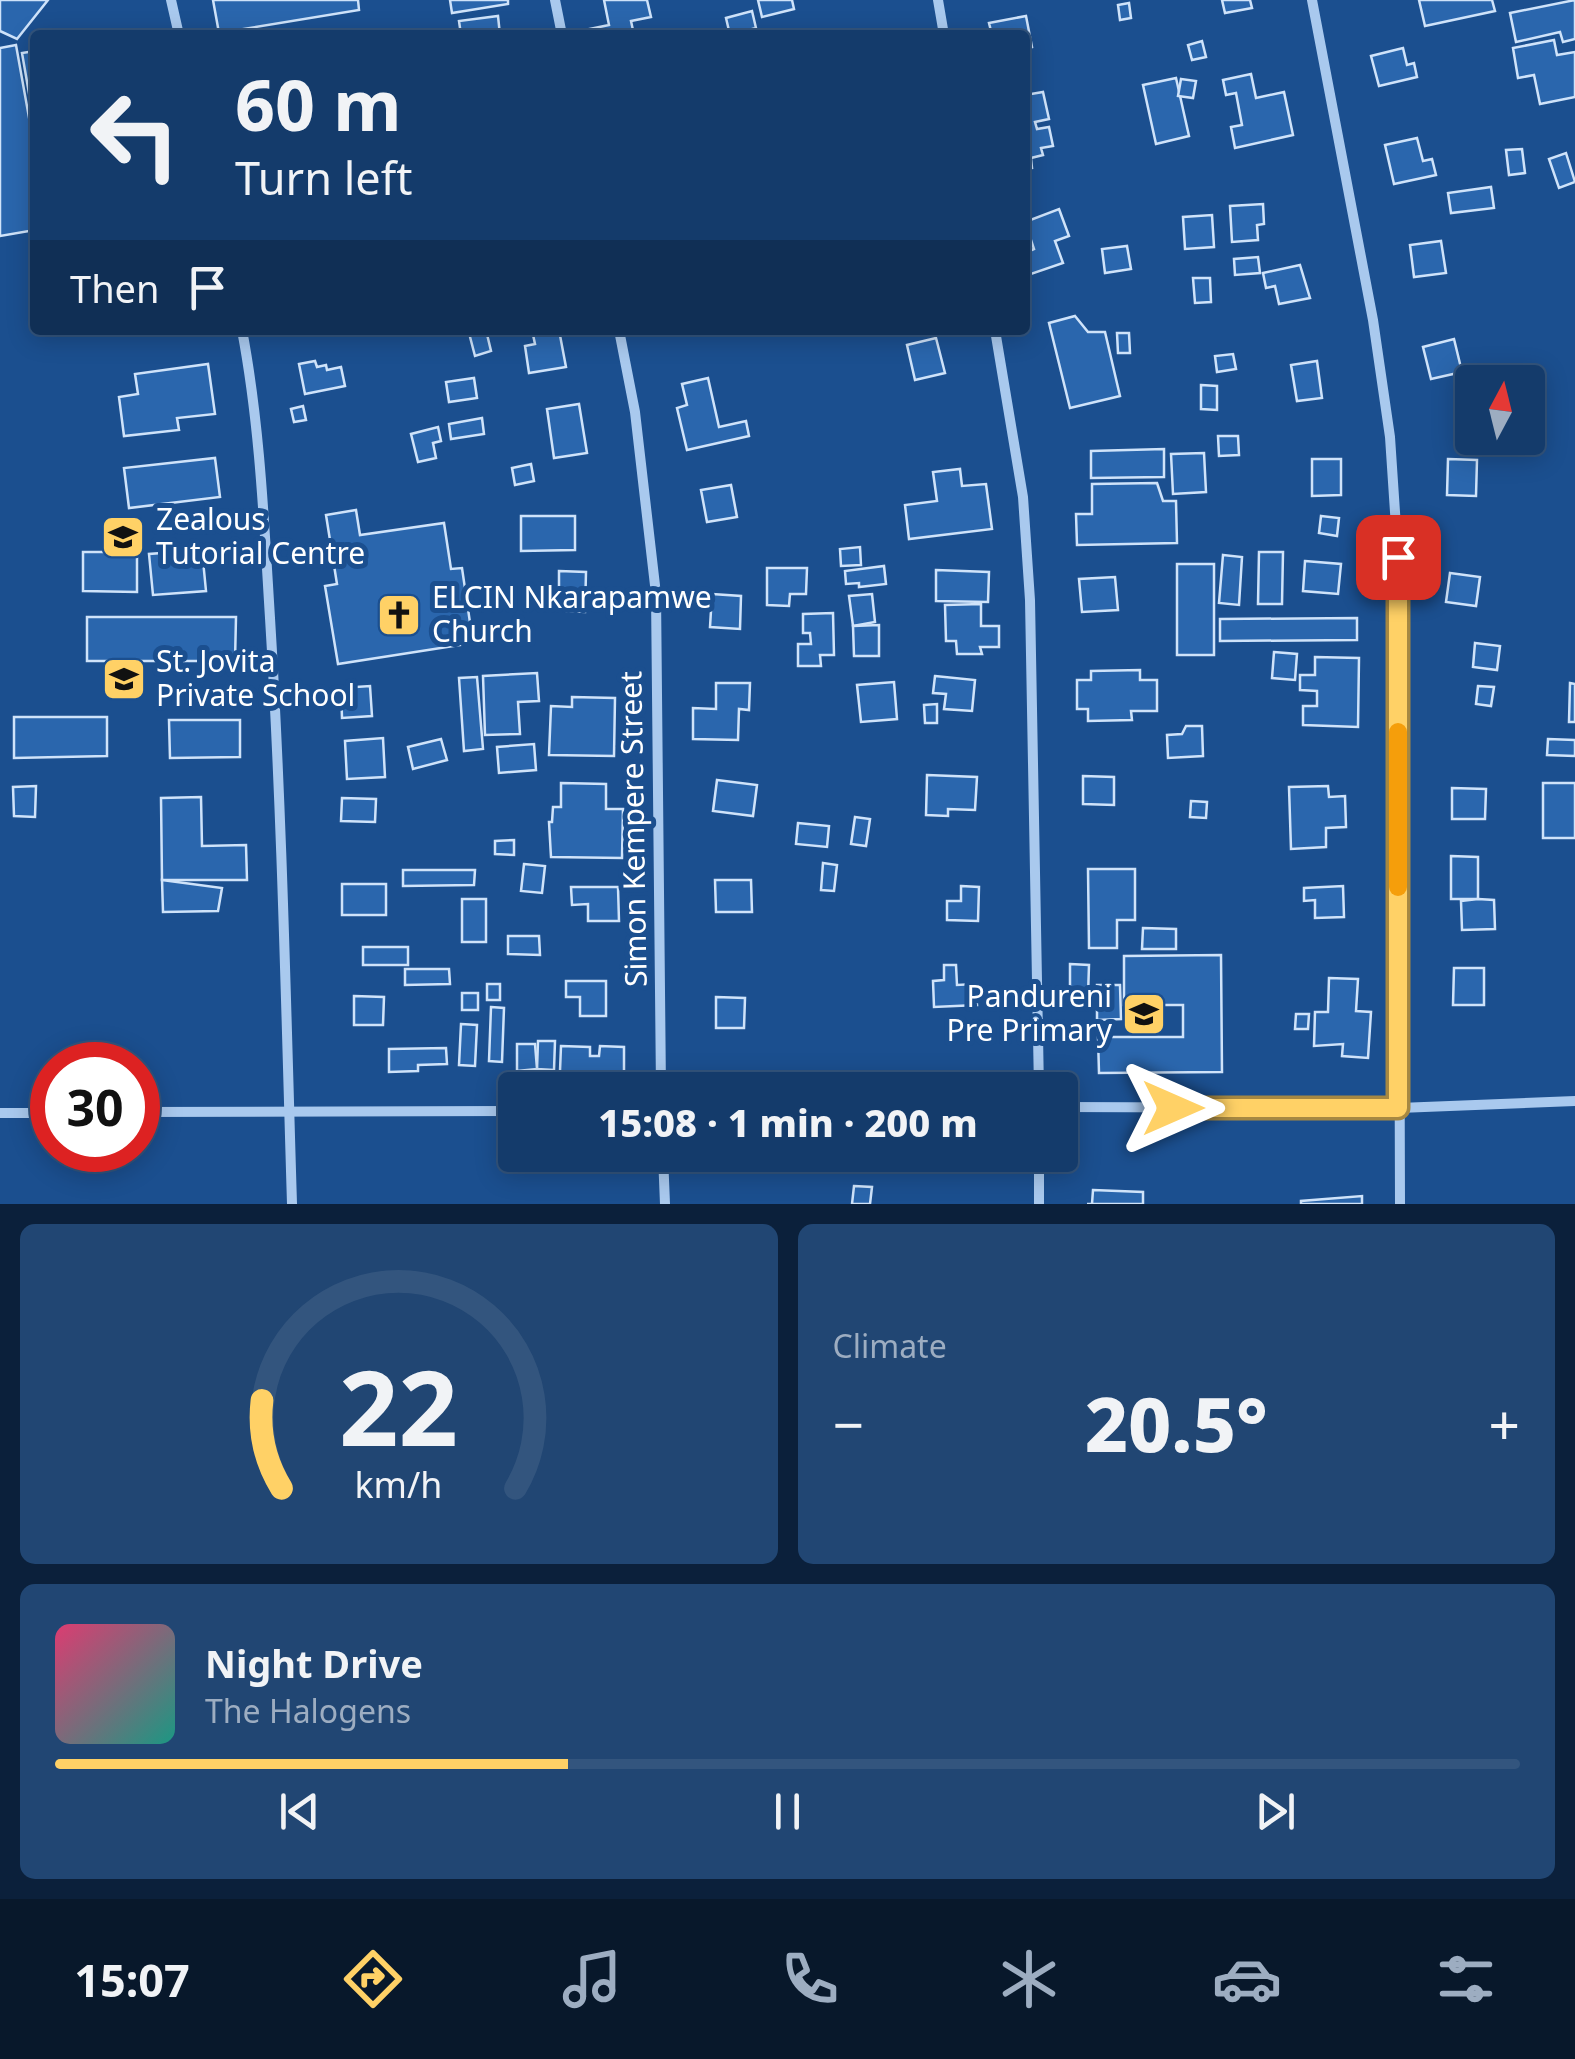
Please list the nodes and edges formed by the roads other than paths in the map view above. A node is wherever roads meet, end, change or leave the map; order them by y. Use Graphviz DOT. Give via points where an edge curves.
graph roads {
  1 [pos="171,0"];
  2 [pos="555,0"];
  3 [pos="938,0"];
  4 [pos="1312,0"];
  5 [pos="177,30"];
  6 [pos="561,30"];
  7 [pos="943,30"];
  8 [pos="243,335"];
  9 [pos="620,335"];
  10 [pos="996,335"];
  11 [pos="661,1072"];
  12 [pos="1039,1072"];
  13 [pos="1575,1101"];
  14 [pos="1078,1107"];
  15 [pos="1398,1108"];
  16 [pos="498,1111"];
  17 [pos="160,1112"];
  18 [pos="289,1112"];
  19 [pos="0,1113"];
  20 [pos="30,1113"];
  21 [pos="664,1172"];
  22 [pos="1039,1172"];
  23 [pos="292,1204"];
  24 [pos="665,1204"];
  25 [pos="1040,1204"];
  26 [pos="1400,1204"];
  1 -- 5 [label="street"];
  2 -- 6 [label="street"];
  3 -- 7 [label="street"];
  4 -- 15 [label="street" via="1390,436 1398,557"];
  8 -- 18 [label="street" via="261,481 280,780"];
  9 -- 11 [label="street, Simon Kempere Street" via="656,594"];
  10 -- 12 [label="street" via="1022,498 1030,600"];
  13 -- 15 [label="street"];
  14 -- 15 [label="street"];
  15 -- 26 [label="street"];
  16 -- 18 [label="street"];
  17 -- 18 [label="street"];
  18 -- 23 [label="street"];
  19 -- 20 [label="street"];
  21 -- 24 [label="street"];
  22 -- 25 [label="street"];
}
